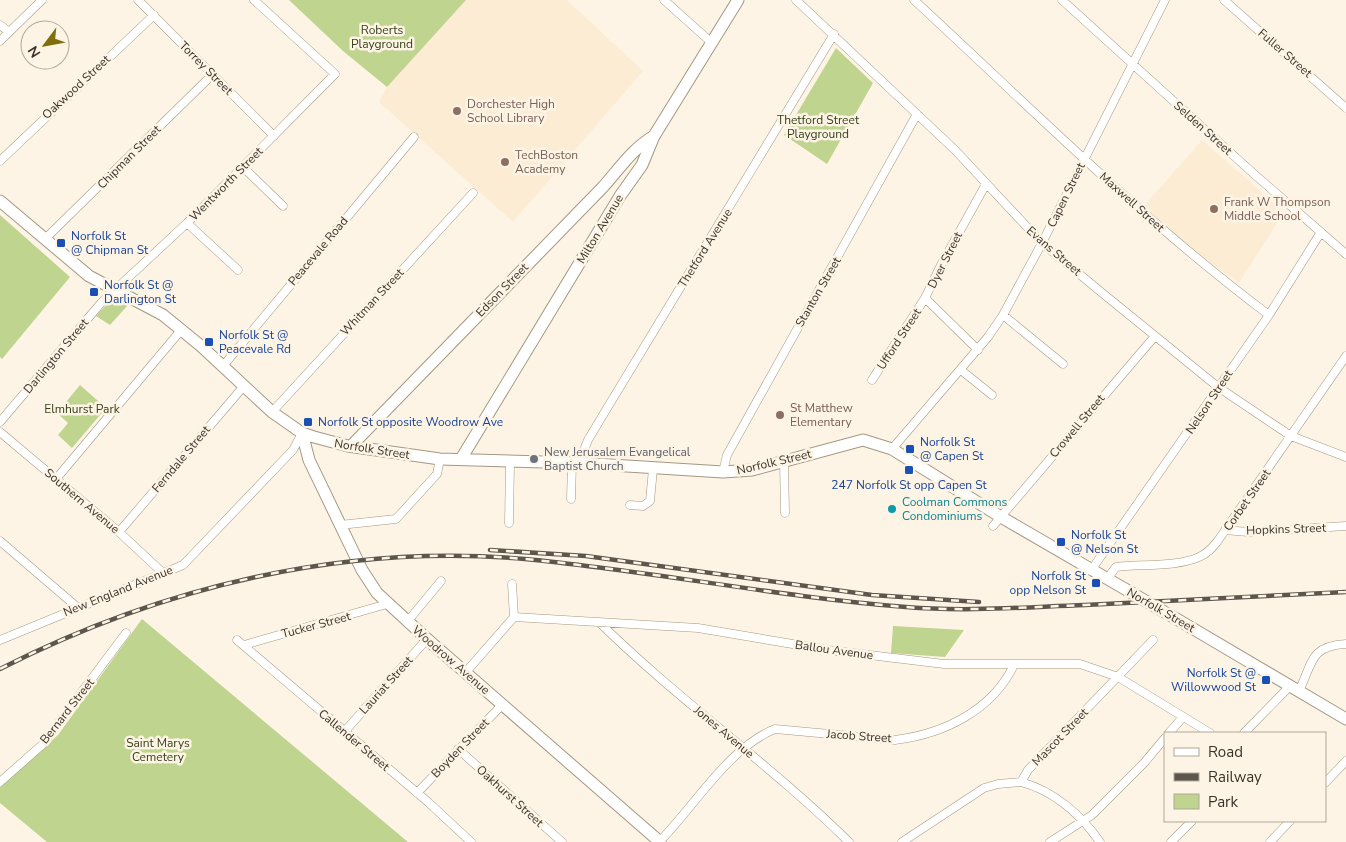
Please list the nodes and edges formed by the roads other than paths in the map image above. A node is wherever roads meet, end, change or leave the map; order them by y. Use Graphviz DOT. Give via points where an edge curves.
graph roads {
  1 [pos="42,0"];
  2 [pos="138,0"];
  3 [pos="254,0"];
  4 [pos="664,0"];
  5 [pos="738,0"];
  6 [pos="796,0"];
  7 [pos="914,0"];
  8 [pos="1062,0"];
  9 [pos="1165,0"];
  10 [pos="1224,0"];
  11 [pos="154,15"];
  12 [pos="0,25"];
  13 [pos="9,32"];
  14 [pos="834,34"];
  15 [pos="0,40"];
  16 [pos="712,43"];
  17 [pos="1132,64"];
  18 [pos="213,74"];
  19 [pos="1346,108"];
  20 [pos="917,114"];
  21 [pos="274,136"];
  22 [pos="654,136"];
  23 [pos="414,137"];
  24 [pos="627,157"];
  25 [pos="1084,159"];
  26 [pos="0,161"];
  27 [pos="642,165"];
  28 [pos="243,166"];
  29 [pos="614,172"];
  30 [pos="630,183"];
  31 [pos="986,184"];
  32 [pos="473,193"];
  33 [pos="0,201"];
  34 [pos="283,206"];
  35 [pos="187,223"];
  36 [pos="1321,232"];
  37 [pos="45,239"];
  38 [pos="1042,243"];
  39 [pos="1346,254"];
  40 [pos="238,270"];
  41 [pos="114,291"];
  42 [pos="925,298"];
  43 [pos="1269,314"];
  44 [pos="1003,315"];
  45 [pos="182,329"];
  46 [pos="1155,336"];
  47 [pos="978,350"];
  48 [pos="1346,356"];
  49 [pos="1063,364"];
  50 [pos="222,366"];
  51 [pos="960,370"];
  52 [pos="872,380"];
  53 [pos="244,386"];
  54 [pos="1218,387"];
  55 [pos="992,395"];
  56 [pos="272,412"];
  57 [pos="0,422"];
  58 [pos="0,432"];
  59 [pos="302,433"];
  60 [pos="1290,436"];
  61 [pos="351,446"];
  62 [pos="892,449"];
  63 [pos="440,458"];
  64 [pos="1346,458"];
  65 [pos="461,459"];
  66 [pos="510,462"];
  67 [pos="784,462"];
  68 [pos="576,463"];
  69 [pos="653,469"];
  70 [pos="723,472"];
  71 [pos="56,479"];
  72 [pos="571,498"];
  73 [pos="630,505"];
  74 [pos="785,513"];
  75 [pos="997,522"];
  76 [pos="509,523"];
  77 [pos="340,525"];
  78 [pos="1346,526"];
  79 [pos="1225,530"];
  80 [pos="119,532"];
  81 [pos="0,541"];
  82 [pos="1104,554"];
  83 [pos="1116,566"];
  84 [pos="1092,570"];
  85 [pos="163,573"];
  86 [pos="1107,579"];
  87 [pos="441,581"];
  88 [pos="512,584"];
  89 [pos="387,604"];
  90 [pos="77,607"];
  91 [pos="514,617"];
  92 [pos="407,622"];
  93 [pos="599,622"];
  94 [pos="126,633"];
  95 [pos="427,639"];
  96 [pos="0,640"];
  97 [pos="237,640"];
  98 [pos="1153,640"];
  99 [pos="1346,644"];
  100 [pos="244,645"];
  101 [pos="1014,665"];
  102 [pos="465,673"];
  103 [pos="1118,677"];
  104 [pos="1295,688"];
  105 [pos="502,705"];
  106 [pos="1183,717"];
  107 [pos="1346,718"];
  108 [pos="344,731"];
  109 [pos="1170,732"];
  110 [pos="1208,732"];
  111 [pos="1245,732"];
  112 [pos="1164,739"];
  113 [pos="742,748"];
  114 [pos="458,749"];
  115 [pos="1346,761"];
  116 [pos="0,782"];
  117 [pos="1021,782"];
  118 [pos="1326,783"];
  119 [pos="417,793"];
  120 [pos="1085,820"];
  121 [pos="1191,822"];
  122 [pos="1289,822"];
  123 [pos="471,842"];
  124 [pos="562,842"];
  125 [pos="660,842"];
  126 [pos="849,842"];
  127 [pos="902,842"];
  128 [pos="1050,842"];
  129 [pos="1100,842"];
  130 [pos="1171,842"];
  131 [pos="1270,842"];
  1 -- 13 [label="street"];
  2 -- 11 [label="street, Torrey Street"];
  3 -- 21 [label="street, Wentworth Street" via="335,74"];
  4 -- 16 [label="street"];
  5 -- 16 [label="street, Milton Avenue"];
  6 -- 14 [label="street, Evans Street"];
  7 -- 25 [label="street, Maxwell Street"];
  8 -- 17 [label="street, Selden Street"];
  9 -- 17 [label="street, Capen Street"];
  10 -- 19 [label="street, Fuller Street"];
  11 -- 18 [label="street, Torrey Street"];
  11 -- 26 [label="street, Oakwood Street"];
  12 -- 13 [label="street"];
  13 -- 15 [label="street"];
  14 -- 20 [label="street, Evans Street"];
  14 -- 68 [label="street, Thetford Avenue"];
  16 -- 22 [label="street, Milton Avenue"];
  17 -- 25 [label="street, Capen Street"];
  17 -- 36 [label="street, Selden Street"];
  18 -- 21 [label="street, Torrey Street"];
  18 -- 37 [label="street, Chipman Street"];
  20 -- 31 [label="street, Evans Street"];
  20 -- 70 [label="street, Stanton Street" via="727,455"];
  21 -- 28 [label="street, Wentworth Street"];
  22 -- 24 [label="street, Edson Street"];
  22 -- 27 [label="street, Milton Avenue"];
  23 -- 50 [label="street, Peacevale Road"];
  24 -- 27 [label="street" via="637,156"];
  24 -- 29 [label="street, Edson Street"];
  25 -- 38 [label="street, Capen Street"];
  25 -- 43 [label="street, Maxwell Street" via="1173,240"];
  27 -- 30 [label="street, Milton Avenue"];
  28 -- 34 [label="street"];
  28 -- 35 [label="street, Wentworth Street"];
  29 -- 30 [label="street" via="618,182"];
  29 -- 61 [label="street, Edson Street"];
  30 -- 65 [label="street, Milton Avenue"];
  31 -- 38 [label="street, Evans Street"];
  31 -- 42 [label="street, Dyer Street"];
  32 -- 56 [label="street, Whitman Street"];
  33 -- 37 [label="street, Norfolk Street"];
  35 -- 40 [label="street"];
  35 -- 41 [label="street, Wentworth Street"];
  36 -- 39 [label="street, Selden Street"];
  36 -- 43 [label="street, Nelson Street"];
  37 -- 41 [label="street, Norfolk Street" via="89,276"];
  38 -- 44 [label="street, Capen Street"];
  38 -- 46 [label="street, Evans Street"];
  41 -- 45 [label="street, Norfolk Street"];
  41 -- 57 [label="street, Darlington Street"];
  42 -- 47 [label="street, Dyer Street"];
  42 -- 52 [label="street, Ufford Street"];
  43 -- 54 [label="street, Nelson Street"];
  44 -- 47 [label="street, Capen Street"];
  44 -- 49 [label="street"];
  45 -- 50 [label="street, Norfolk Street"];
  45 -- 71 [label="street"];
  46 -- 54 [label="street, Evans Street"];
  46 -- 75 [label="street, Crowell Street"];
  47 -- 51 [label="street, Capen Street"];
  48 -- 60 [label="street, Corbet Street"];
  50 -- 53 [label="street, Norfolk Street"];
  51 -- 55 [label="street"];
  51 -- 62 [label="street, Capen Street"];
  53 -- 56 [label="street, Norfolk Street"];
  53 -- 80 [label="street, Ferndale Street"];
  54 -- 60 [label="street, Evans Street"];
  54 -- 82 [label="street, Nelson Street"];
  56 -- 59 [label="street, Norfolk Street"];
  58 -- 71 [label="street, Southern Avenue"];
  59 -- 61 [label="street, Norfolk Street"];
  59 -- 77 [label="street, Woodrow Avenue" via="309,460"];
  59 -- 85 [label="street, New England Avenue" via="293,450 183,565"];
  60 -- 64 [label="street, Evans Street"];
  60 -- 79 [label="street, Corbet Street"];
  61 -- 63 [label="street, Norfolk Street"];
  62 -- 67 [label="street, Norfolk Street" via="863,440"];
  62 -- 75 [label="street, Norfolk Street"];
  63 -- 65 [label="street, Norfolk Street"];
  63 -- 77 [label="street" via="437,474 396,519"];
  65 -- 66 [label="street, Norfolk Street"];
  66 -- 68 [label="street, Norfolk Street"];
  66 -- 76 [label="street"];
  67 -- 70 [label="street, Norfolk Street" via="752,470"];
  67 -- 74 [label="street"];
  68 -- 69 [label="street, Norfolk Street"];
  68 -- 72 [label="street, Thetford Avenue"];
  69 -- 70 [label="street, Norfolk Street"];
  69 -- 73 [label="street" via="650,501 643,506"];
  71 -- 80 [label="street, Southern Avenue"];
  75 -- 84 [label="street, Norfolk Street"];
  77 -- 89 [label="street, Woodrow Avenue" via="369,583"];
  78 -- 79 [label="street, Hopkins Street" via="1248,532"];
  79 -- 83 [label="street, Corbet Street" via="1199,558"];
  80 -- 85 [label="street, Southern Avenue"];
  81 -- 90 [label="street"];
  82 -- 83 [label="street"];
  82 -- 84 [label="street, Nelson Street"];
  83 -- 86 [label="street"];
  84 -- 86 [label="street, Norfolk Street"];
  85 -- 90 [label="street, New England Avenue"];
  86 -- 104 [label="street, Norfolk Street, bridge"];
  87 -- 92 [label="street"];
  88 -- 91 [label="street"];
  89 -- 92 [label="street, Woodrow Avenue"];
  89 -- 100 [label="street, Tucker Street"];
  90 -- 96 [label="street, New England Avenue"];
  91 -- 93 [label="street, Ballou Avenue"];
  91 -- 102 [label="street"];
  92 -- 95 [label="street, Woodrow Avenue"];
  93 -- 101 [label="street, Ballou Avenue" via="698,628 819,649 944,664"];
  93 -- 113 [label="street, Jones Avenue" via="622,646"];
  94 -- 116 [label="street, Bernard Street" via="47,738"];
  95 -- 102 [label="street, Woodrow Avenue"];
  95 -- 108 [label="street, Lauriat Street"];
  97 -- 100 [label="street, Callender Street"];
  98 -- 103 [label="street, Mascot Street"];
  99 -- 104 [label="street" via="1318,651"];
  100 -- 108 [label="street, Callender Street"];
  101 -- 103 [label="street, Ballou Avenue" via="1080,664"];
  101 -- 113 [label="street, Jacob Street" via="995,694 972,714 932,732 895,740 775,730"];
  102 -- 105 [label="street, Woodrow Avenue"];
  103 -- 106 [label="street, Ballou Avenue"];
  103 -- 117 [label="street, Mascot Street" via="1028,770"];
  104 -- 107 [label="street, Norfolk Street"];
  104 -- 111 [label="street"];
  105 -- 114 [label="street, Boyden Street"];
  105 -- 125 [label="street, Woodrow Avenue"];
  106 -- 109 [label="street"];
  106 -- 110 [label="street, Ballou Avenue"];
  108 -- 119 [label="street, Callender Street"];
  112 -- 120 [label="street"];
  113 -- 125 [label="street, Jacob Street"];
  113 -- 126 [label="street, Jones Avenue"];
  114 -- 119 [label="street, Boyden Street"];
  114 -- 124 [label="street, Oakhurst Street"];
  115 -- 118 [label="street"];
  117 -- 120 [label="street" via="1043,791"];
  117 -- 127 [label="street" via="984,788"];
  119 -- 123 [label="street, Callender Street"];
  120 -- 128 [label="street"];
  120 -- 129 [label="street"];
  121 -- 130 [label="street"];
  122 -- 131 [label="street"];
}
